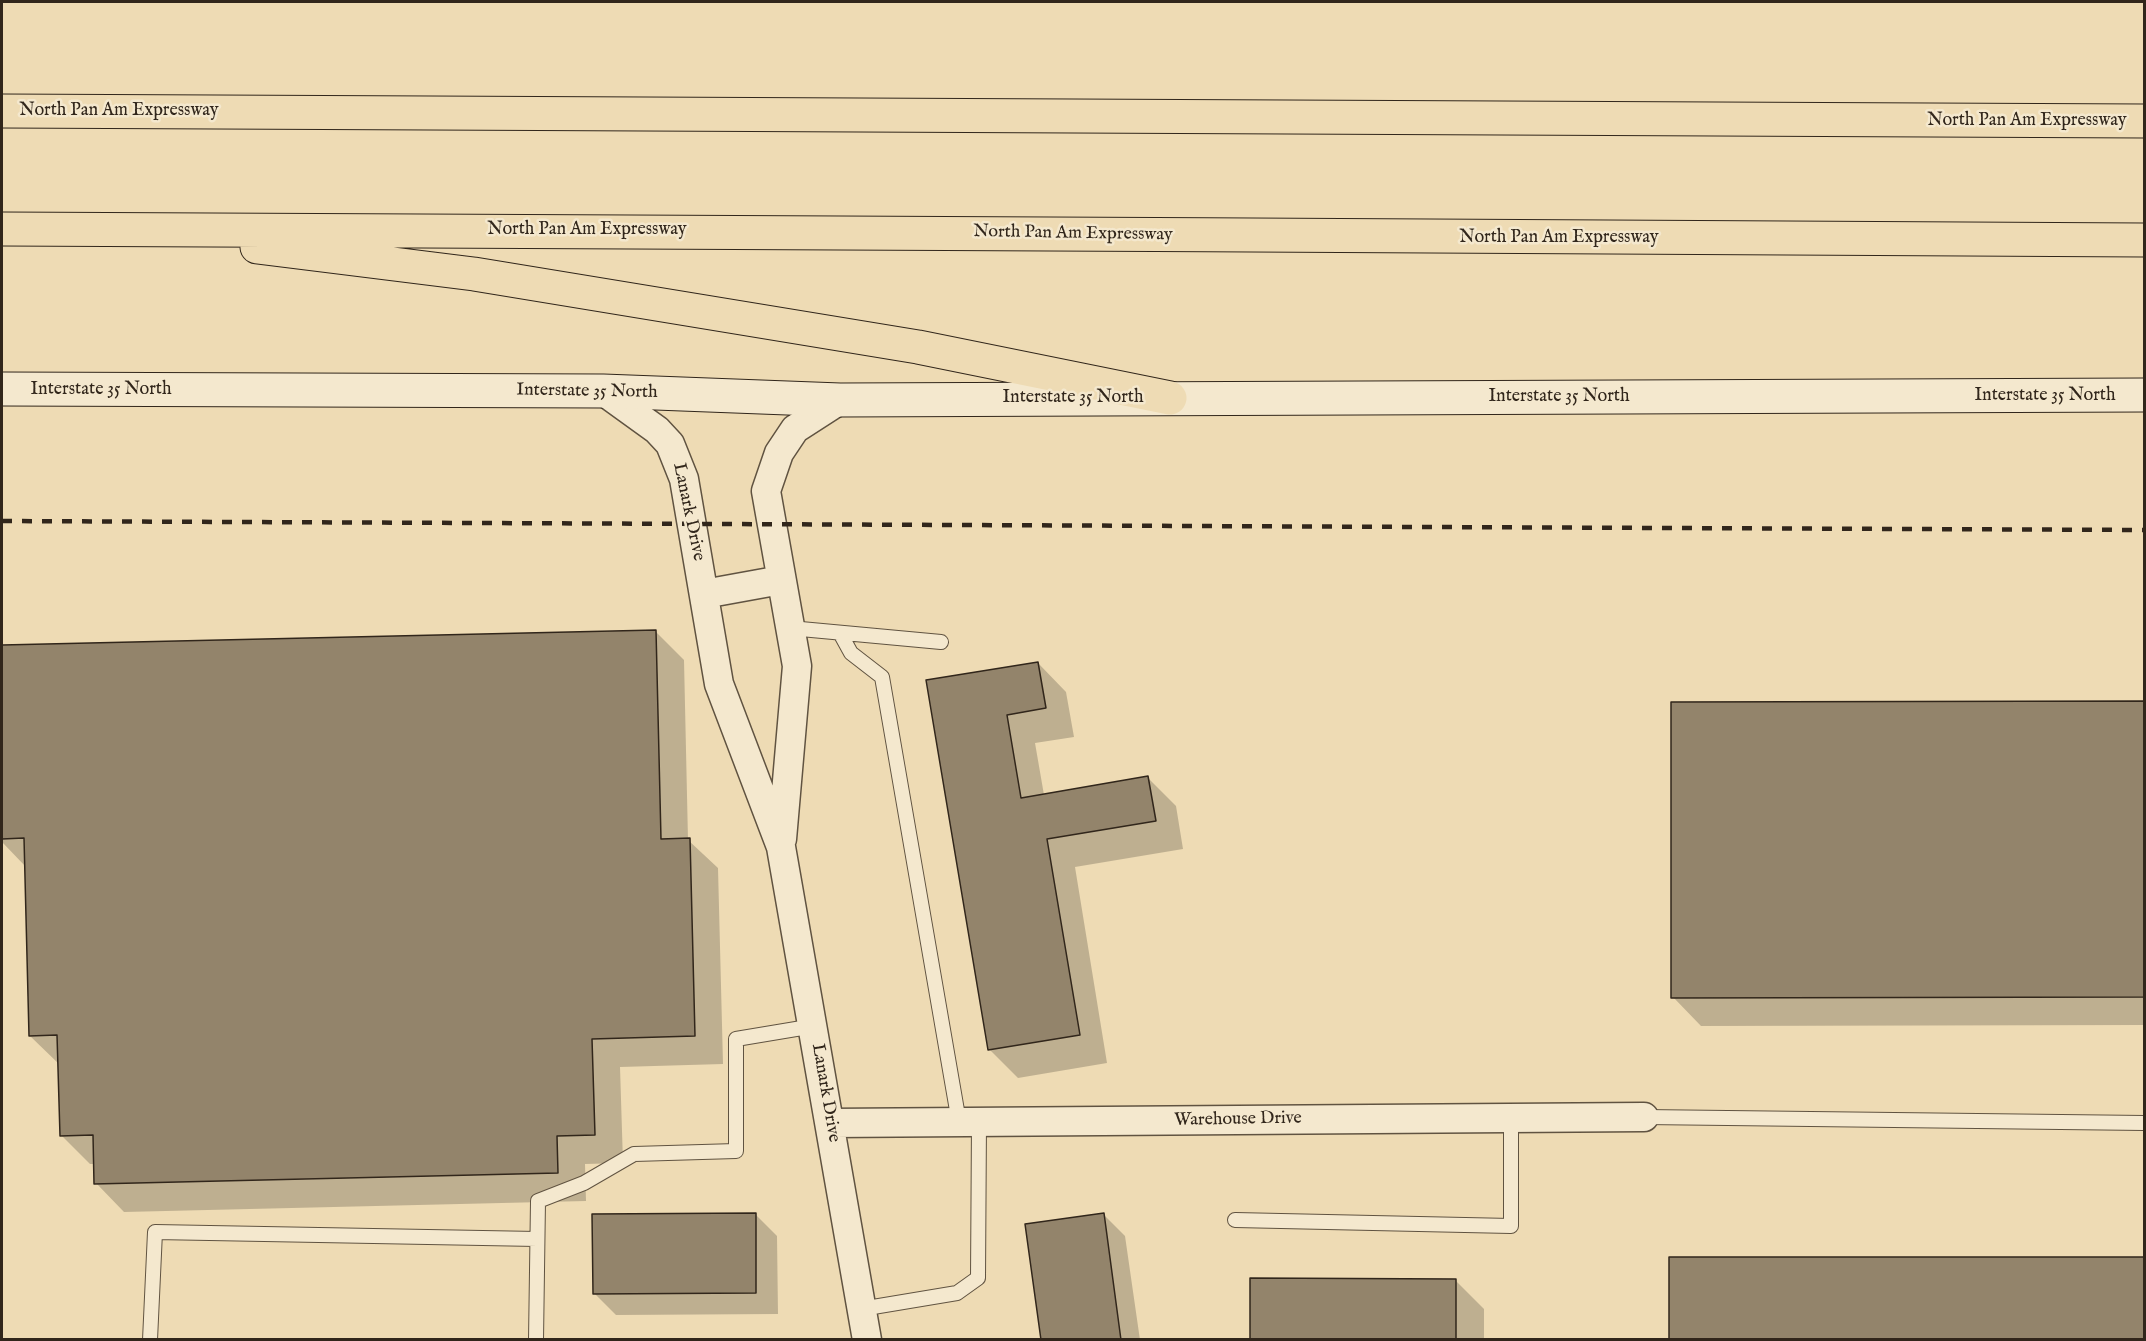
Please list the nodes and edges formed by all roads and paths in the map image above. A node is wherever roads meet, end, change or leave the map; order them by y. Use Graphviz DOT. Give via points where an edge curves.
graph roads {
  1 [pos="2,111"];
  2 [pos="2145,121"];
  3 [pos="2,229"];
  4 [pos="122,229"];
  5 [pos="2145,240"];
  6 [pos="2,390"];
  7 [pos="603,391"];
  8 [pos="2145,395"];
  9 [pos="1170,398"];
  10 [pos="840,399"];
  11 [pos="781,580"];
  12 [pos="704,594"];
  13 [pos="790,628"];
  14 [pos="840,633"];
  15 [pos="941,642"];
  16 [pos="782,847"];
  17 [pos="814,1026"];
  18 [pos="1644,1117"];
  19 [pos="1511,1118"];
  20 [pos="969,1122"];
  21 [pos="831,1123"];
  22 [pos="2145,1123"];
  23 [pos="1235,1220"];
  24 [pos="537,1239"];
  25 [pos="861,1309"];
  26 [pos="150,1340"];
  27 [pos="536,1340"];
  28 [pos="867,1340"];
  1 -- 2 [label="highway, North Pan Am Expressway"];
  3 -- 4 [label="highway, North Pan Am Expressway"];
  4 -- 5 [label="highway, North Pan Am Expressway"];
  4 -- 9 [label="highway" via="497,278 918,347"];
  6 -- 7 [label="main road, Interstate 35 North"];
  7 -- 10 [label="main road, Interstate 35 North"];
  7 -- 12 [label="street, Lanark Drive" via="657,430 680,463"];
  8 -- 9 [label="main road, Interstate 35 North"];
  9 -- 10 [label="main road, Interstate 35 North"];
  10 -- 11 [label="street, Lanark Drive" via="795,429 770,471 766,491"];
  11 -- 12 [label="street"];
  11 -- 13 [label="street, Lanark Drive"];
  12 -- 16 [label="street, Lanark Drive" via="719,684"];
  13 -- 14 [label="lane"];
  13 -- 16 [label="street, Lanark Drive" via="797,666"];
  14 -- 15 [label="lane"];
  14 -- 20 [label="lane" via="851,653 882,677"];
  16 -- 17 [label="street, Lanark Drive"];
  17 -- 21 [label="street, Lanark Drive"];
  17 -- 24 [label="lane" via="736,1039 736,1151 634,1154 584,1182 538,1201"];
  18 -- 19 [label="street, Warehouse Drive"];
  18 -- 22 [label="lane"];
  19 -- 20 [label="street, Warehouse Drive"];
  19 -- 23 [label="lane" via="1511,1226"];
  20 -- 21 [label="street, Warehouse Drive"];
  20 -- 25 [label="lane" via="981,1205 978,1278 957,1293"];
  21 -- 25 [label="street, Lanark Drive"];
  24 -- 26 [label="lane" via="155,1232"];
  24 -- 27 [label="lane"];
  25 -- 28 [label="street, Lanark Drive"];
}
